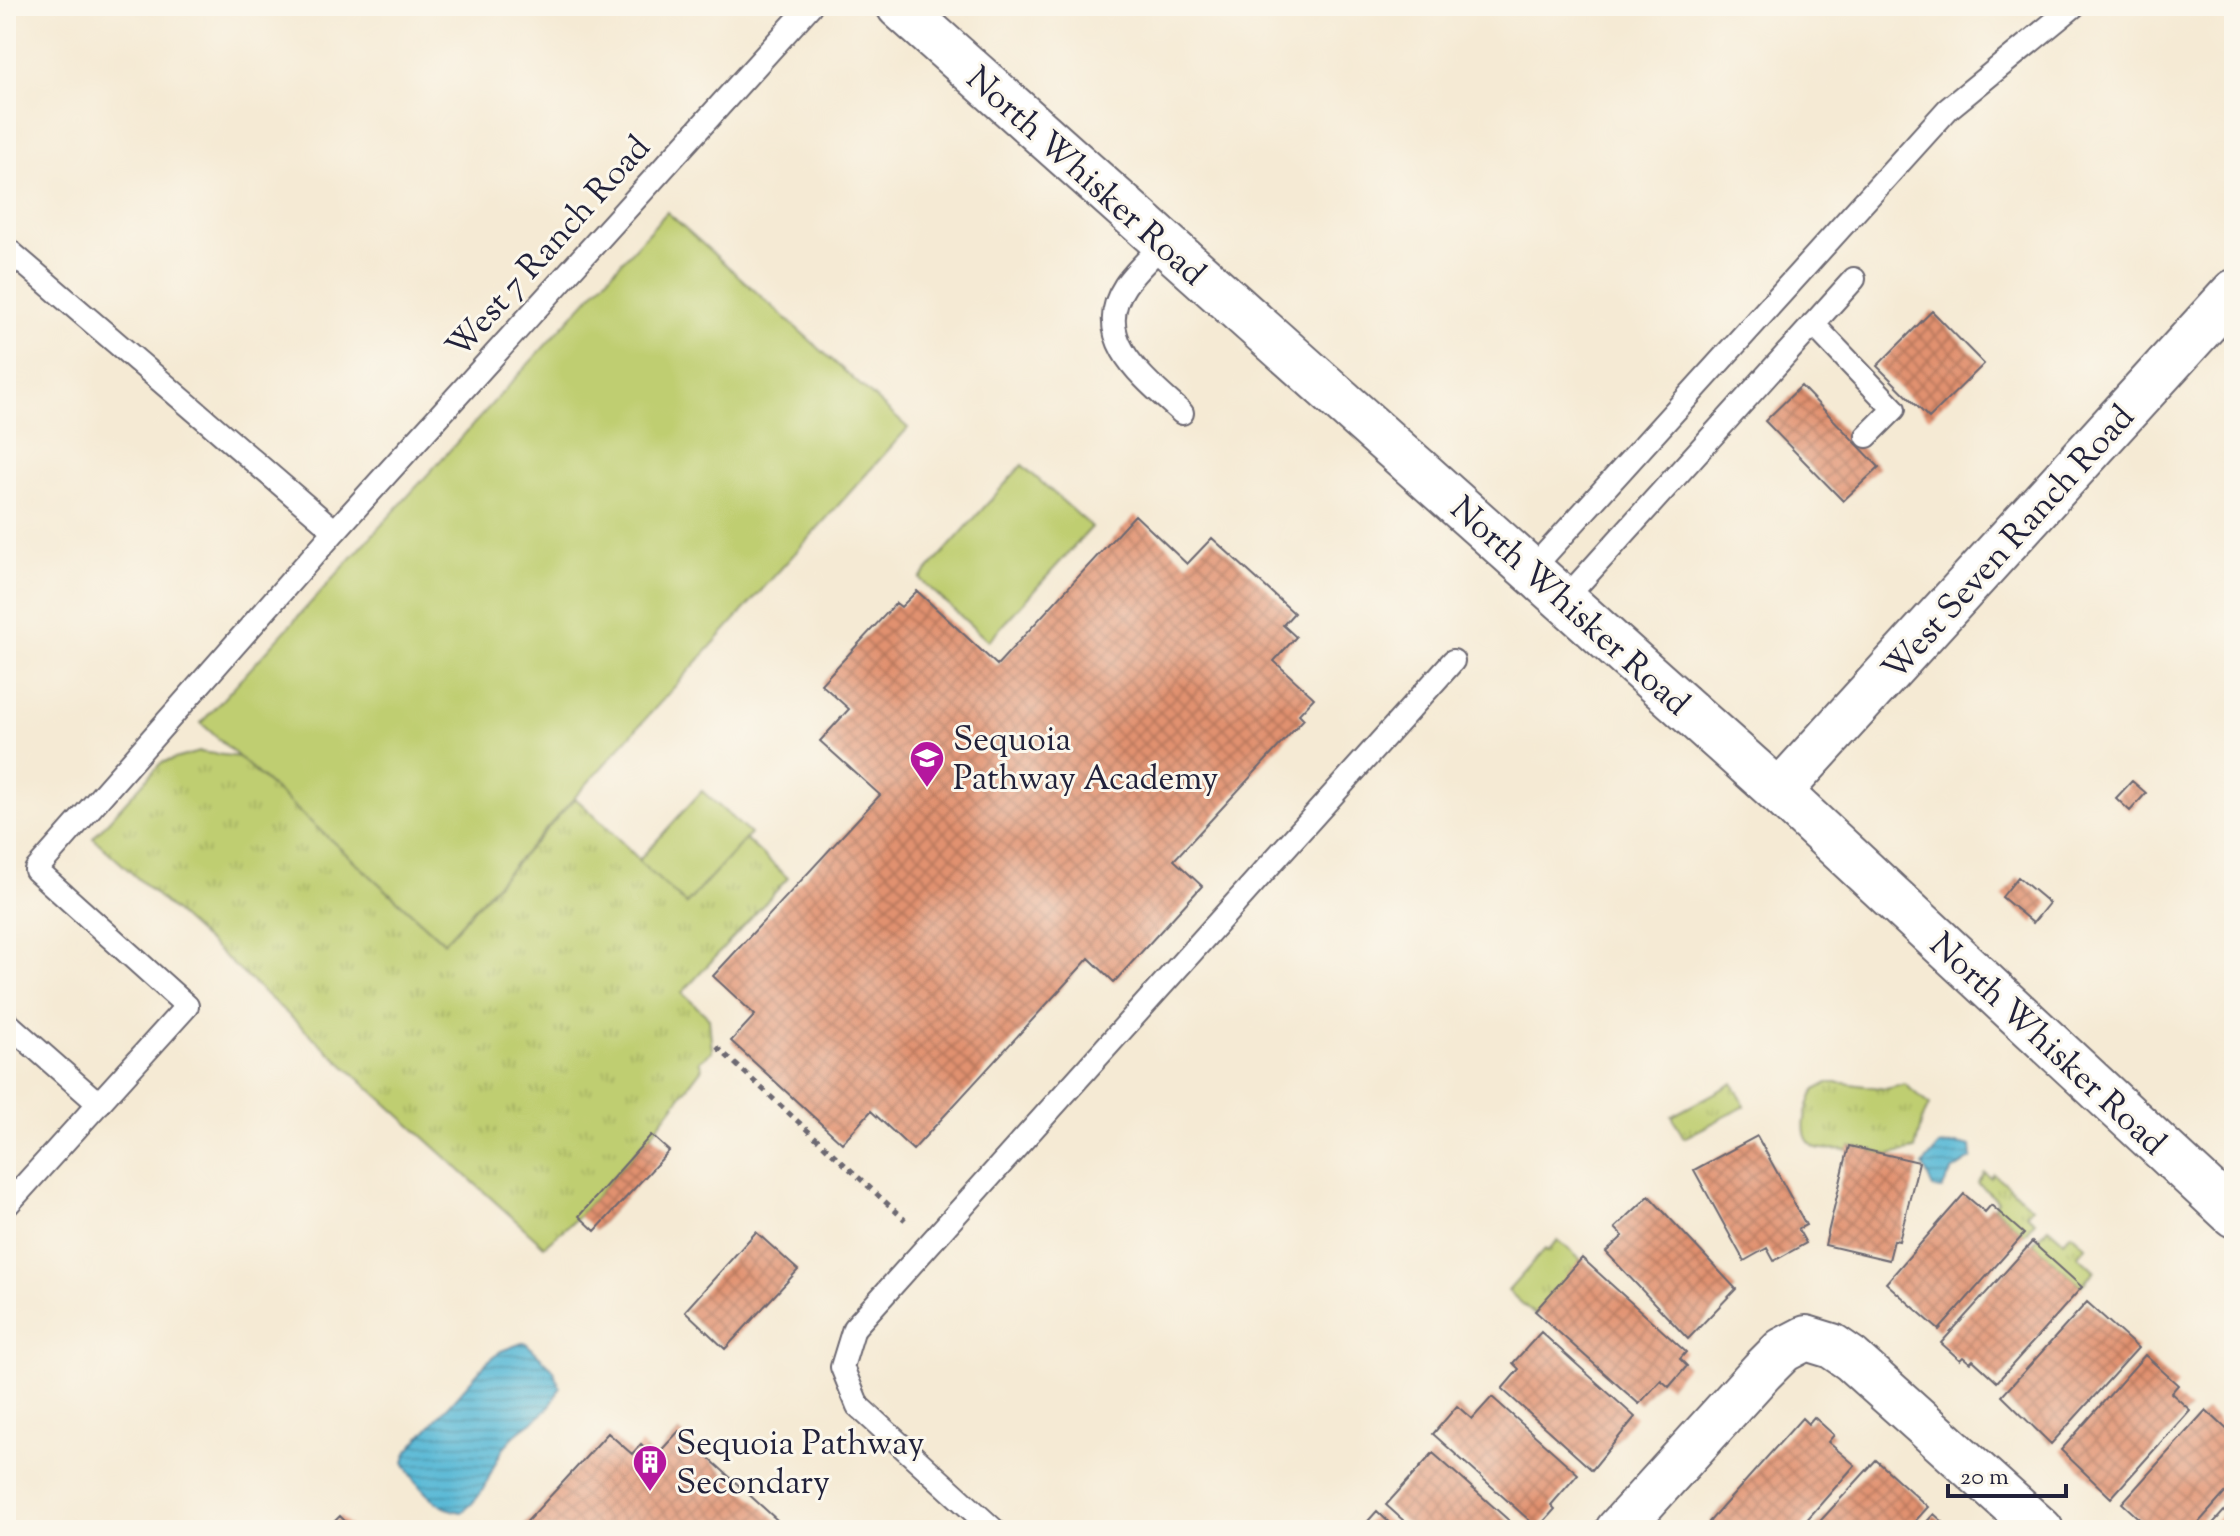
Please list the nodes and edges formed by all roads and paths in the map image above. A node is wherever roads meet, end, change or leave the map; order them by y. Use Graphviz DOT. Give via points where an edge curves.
graph roads {
  1 [pos="899,6"];
  2 [pos="2074,6"];
  3 [pos="798,10"];
  4 [pos="1163,244"];
  5 [pos="6,248"];
  6 [pos="1854,279"];
  7 [pos="2234,292"];
  8 [pos="1813,324"];
  9 [pos="1182,413"];
  10 [pos="1867,436"];
  11 [pos="335,531"];
  12 [pos="1532,569"];
  13 [pos="1565,599"];
  14 [pos="1453,661"];
  15 [pos="1779,792"];
  16 [pos="6,1022"];
  17 [pos="717,1047"];
  18 [pos="99,1104"];
  19 [pos="6,1206"];
  20 [pos="2234,1215"];
  21 [pos="905,1220"];
  22 [pos="994,1530"];
  23 [pos="1618,1530"];
  24 [pos="2041,1530"];
  1 -- 4 [label="street, North Whisker Road"];
  2 -- 12 [label="lane" via="1948,109"];
  3 -- 11 [label="lane, West 7 Ranch Road"];
  4 -- 9 [label="lane" via="1125,286 1112,316 1118,347"];
  4 -- 12 [label="street, North Whisker Road"];
  5 -- 11 [label="lane"];
  6 -- 8 [label="lane"];
  7 -- 15 [label="street, West Seven Ranch Road"];
  8 -- 10 [label="lane" via="1894,409"];
  8 -- 13 [label="lane"];
  11 -- 18 [label="lane, West 7 Ranch Road" via="36,870 187,1006"];
  12 -- 13 [label="street, North Whisker Road"];
  13 -- 15 [label="street, North Whisker Road"];
  14 -- 22 [label="lane" via="854,1328 842,1367 858,1406"];
  15 -- 20 [label="street, North Whisker Road"];
  16 -- 18 [label="lane"];
  17 -- 21 [label="path"];
  18 -- 19 [label="lane"];
  23 -- 24 [label="street" via="1762,1371 1783,1350 1806,1338 1851,1359"];
}
